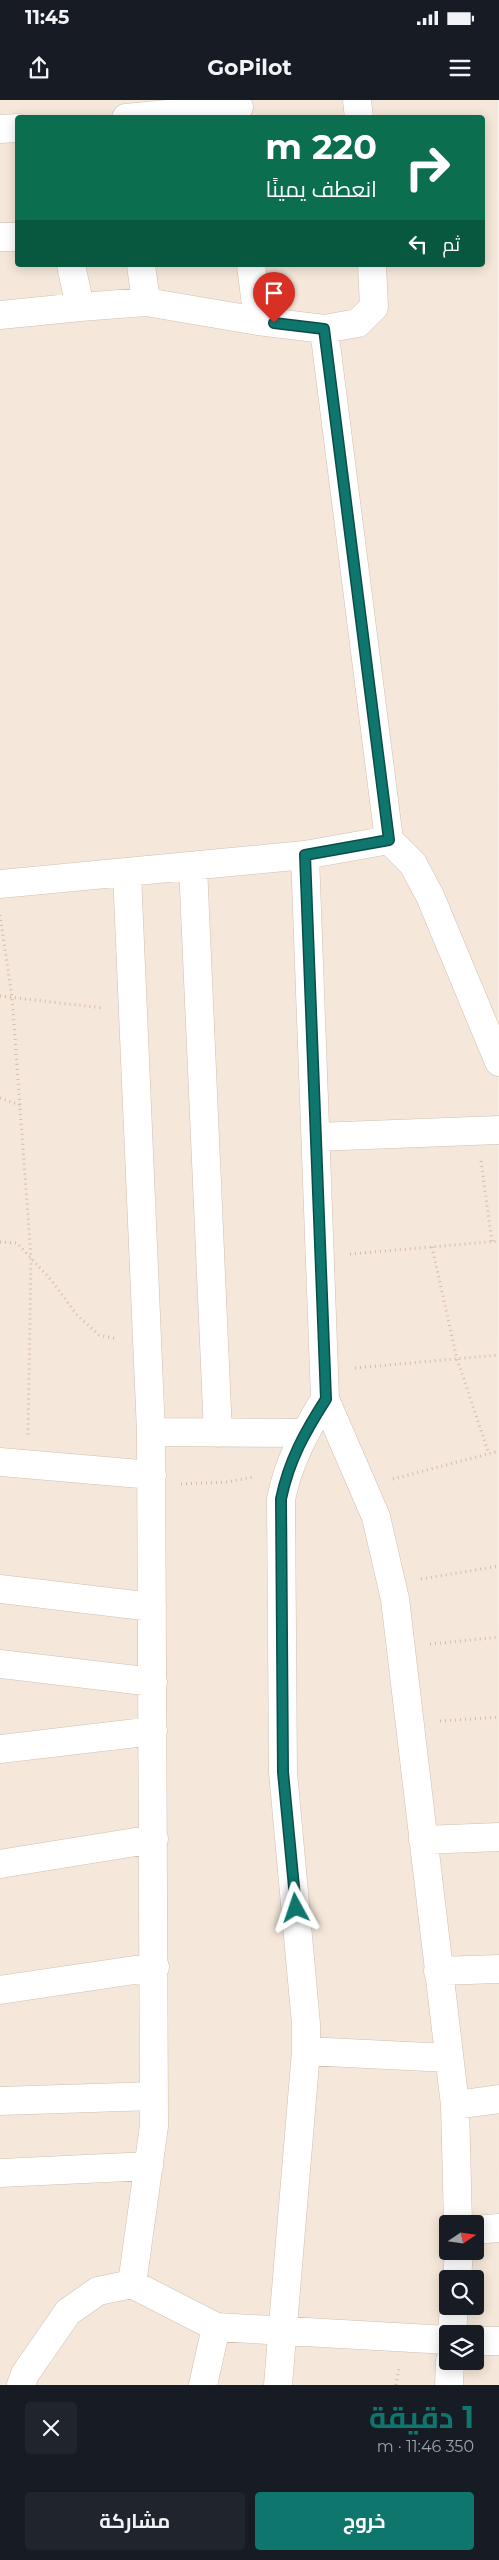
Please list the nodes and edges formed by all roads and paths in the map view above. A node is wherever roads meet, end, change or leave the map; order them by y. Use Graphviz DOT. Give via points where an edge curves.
graph roads {
  1 [pos="120,100"];
  2 [pos="357,100"];
  3 [pos="239,108"];
  4 [pos="122,115"];
  5 [pos="160,115"];
  6 [pos="359,115"];
  7 [pos="15,128"];
  8 [pos="0,129"];
  9 [pos="0,237"];
  10 [pos="15,237"];
  11 [pos="71,267"];
  12 [pos="141,267"];
  13 [pos="251,267"];
  14 [pos="372,267"];
  15 [pos="146,302"];
  16 [pos="80,307"];
  17 [pos="0,315"];
  18 [pos="258,321"];
  19 [pos="324,329"];
  20 [pos="389,840"];
  21 [pos="305,855"];
  22 [pos="193,866"];
  23 [pos="127,873"];
  24 [pos="0,884"];
  25 [pos="0,915"];
  26 [pos="0,996"];
  27 [pos="12,997"];
  28 [pos="133,1012"];
  29 [pos="499,1062"];
  30 [pos="0,1098"];
  31 [pos="20,1105"];
  32 [pos="488,1130"];
  33 [pos="316,1138"];
  34 [pos="499,1241"];
  35 [pos="0,1242"];
  36 [pos="492,1242"];
  37 [pos="432,1247"];
  38 [pos="320,1256"];
  39 [pos="31,1258"];
  40 [pos="148,1345"];
  41 [pos="499,1355"];
  42 [pos="457,1360"];
  43 [pos="324,1370"];
  44 [pos="326,1399"];
  45 [pos="151,1432"];
  46 [pos="305,1432"];
  47 [pos="218,1433"];
  48 [pos="499,1452"];
  49 [pos="489,1454"];
  50 [pos="0,1462"];
  51 [pos="28,1464"];
  52 [pos="287,1470"];
  53 [pos="152,1475"];
  54 [pos="362,1487"];
  55 [pos="499,1566"];
  56 [pos="392,1584"];
  57 [pos="0,1589"];
  58 [pos="152,1607"];
  59 [pos="499,1637"];
  60 [pos="401,1647"];
  61 [pos="0,1664"];
  62 [pos="153,1682"];
  63 [pos="499,1717"];
  64 [pos="409,1723"];
  65 [pos="153,1731"];
  66 [pos="0,1749"];
  67 [pos="499,1837"];
  68 [pos="154,1839"];
  69 [pos="423,1840"];
  70 [pos="0,1864"];
  71 [pos="155,1966"];
  72 [pos="499,1970"];
  73 [pos="438,1971"];
  74 [pos="0,1990"];
  75 [pos="306,2051"];
  76 [pos="448,2058"];
  77 [pos="154,2096"];
  78 [pos="499,2099"];
  79 [pos="0,2101"];
  80 [pos="455,2105"];
  81 [pos="149,2166"];
  82 [pos="0,2173"];
  83 [pos="458,2215"];
  84 [pos="499,2228"];
  85 [pos="484,2229"];
  86 [pos="132,2284"];
  87 [pos="216,2327"];
  88 [pos="282,2331"];
  89 [pos="439,2340"];
  90 [pos="484,2341"];
  91 [pos="499,2341"];
  92 [pos="450,2370"];
  93 [pos="21,2385"];
  94 [pos="203,2385"];
  95 [pos="278,2385"];
  96 [pos="449,2385"];
  1 -- 4 [label="street"];
  2 -- 6 [label="street"];
  3 -- 5 [label="street"];
  7 -- 8 [label="street"];
  9 -- 10 [label="street"];
  11 -- 16 [label="street"];
  12 -- 15 [label="street"];
  13 -- 18 [label="street"];
  14 -- 19 [label="street" via="374,307 358,323"];
  15 -- 16 [label="street"];
  15 -- 18 [label="street"];
  16 -- 17 [label="street"];
  18 -- 19 [label="street"];
  19 -- 20 [label="street"];
  20 -- 21 [label="street"];
  20 -- 29 [label="street" via="413,864 430,896"];
  21 -- 22 [label="street"];
  21 -- 33 [label="street"];
  22 -- 23 [label="street"];
  22 -- 47 [label="street"];
  23 -- 24 [label="street"];
  23 -- 28 [label="street"];
  25 -- 27 [label="path"];
  26 -- 27 [label="path"];
  27 -- 28 [label="path"];
  27 -- 31 [label="path"];
  28 -- 40 [label="street"];
  30 -- 31 [label="path"];
  31 -- 39 [label="path"];
  32 -- 33 [label="street"];
  32 -- 36 [label="path"];
  33 -- 38 [label="street"];
  34 -- 36 [label="path"];
  35 -- 39 [label="path" via="17,1244"];
  36 -- 37 [label="path"];
  37 -- 38 [label="path"];
  37 -- 42 [label="path"];
  38 -- 43 [label="street"];
  39 -- 40 [label="path" via="77,1316 99,1335"];
  39 -- 51 [label="path"];
  40 -- 45 [label="street"];
  41 -- 42 [label="path"];
  42 -- 43 [label="path"];
  42 -- 49 [label="path"];
  43 -- 44 [label="street"];
  44 -- 46 [label="street"];
  44 -- 54 [label="street"];
  45 -- 47 [label="street"];
  45 -- 53 [label="street"];
  46 -- 47 [label="street"];
  46 -- 52 [label="street"];
  48 -- 49 [label="path"];
  49 -- 54 [label="path"];
  50 -- 51 [label="street"];
  51 -- 53 [label="street"];
  52 -- 53 [label="path" via="210,1483 182,1484"];
  52 -- 75 [label="street" via="281,1499 283,1772"];
  53 -- 58 [label="street"];
  54 -- 56 [label="street" via="376,1517"];
  55 -- 56 [label="path"];
  56 -- 60 [label="street"];
  57 -- 58 [label="street"];
  58 -- 62 [label="street"];
  59 -- 60 [label="path"];
  60 -- 64 [label="street"];
  61 -- 62 [label="street"];
  62 -- 65 [label="street"];
  63 -- 64 [label="path"];
  64 -- 69 [label="street"];
  65 -- 66 [label="street"];
  65 -- 68 [label="street"];
  67 -- 69 [label="street"];
  68 -- 70 [label="street"];
  68 -- 71 [label="street"];
  69 -- 73 [label="street"];
  71 -- 74 [label="street"];
  71 -- 77 [label="street"];
  72 -- 73 [label="street"];
  73 -- 76 [label="street"];
  75 -- 76 [label="street"];
  75 -- 88 [label="street"];
  76 -- 80 [label="street"];
  77 -- 79 [label="street"];
  77 -- 81 [label="street"];
  78 -- 80 [label="street"];
  80 -- 83 [label="street"];
  81 -- 82 [label="street"];
  81 -- 86 [label="street"];
  84 -- 85 [label="street"];
  86 -- 87 [label="street"];
  86 -- 93 [label="street" via="98,2291 68,2312 25,2374"];
  87 -- 88 [label="street"];
  87 -- 94 [label="street"];
  88 -- 89 [label="street"];
  88 -- 95 [label="street"];
  90 -- 91 [label="street"];
  92 -- 96 [label="street"];
}
